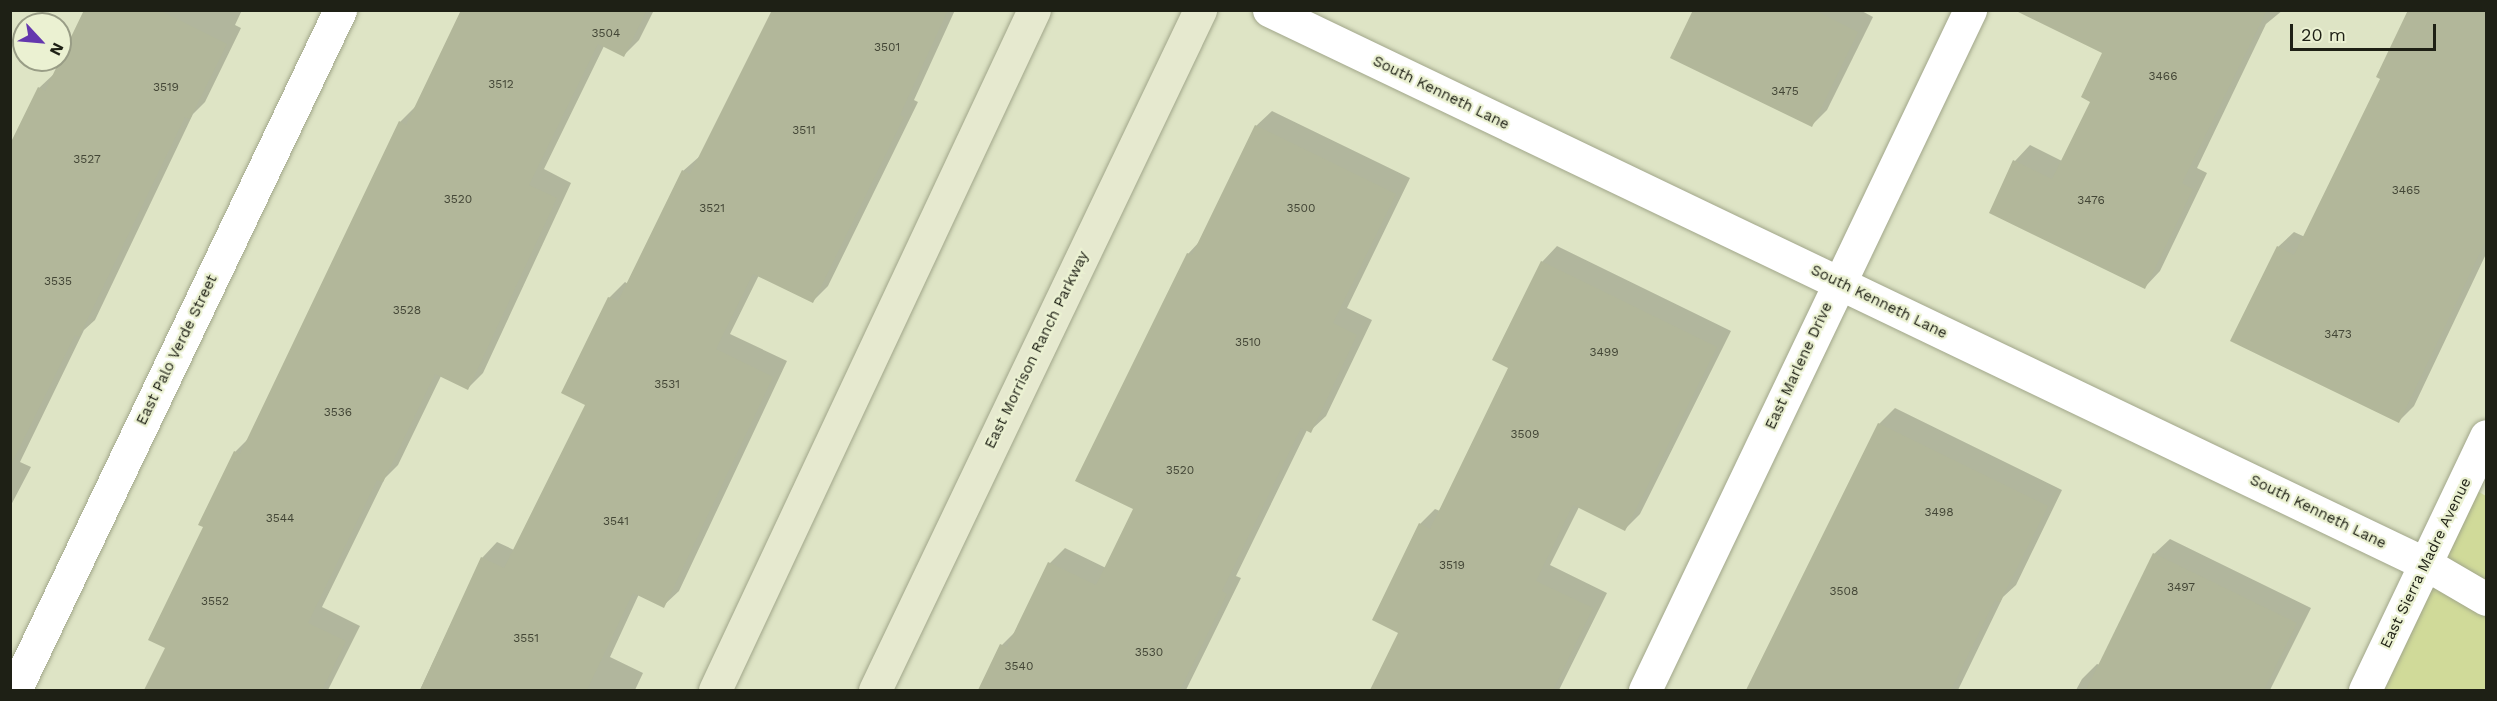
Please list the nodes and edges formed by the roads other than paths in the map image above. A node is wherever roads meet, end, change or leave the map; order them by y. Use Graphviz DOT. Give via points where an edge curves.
graph roads {
  1 [pos="340,10"];
  2 [pos="1034,10"];
  3 [pos="1200,10"];
  4 [pos="1269,10"];
  5 [pos="1970,10"];
  6 [pos="1839,283"];
  7 [pos="2487,436"];
  8 [pos="2426,564"];
  9 [pos="2487,599"];
  10 [pos="15,690"];
  11 [pos="716,690"];
  12 [pos="875,690"];
  13 [pos="1645,690"];
  14 [pos="2365,690"];
  1 -- 10 [label="street, East Palo Verde Street"];
  2 -- 11 [label="street"];
  3 -- 12 [label="street, East Morrison Ranch Parkway"];
  4 -- 6 [label="street, South Kenneth Lane"];
  5 -- 6 [label="street, East Marlene Drive"];
  6 -- 8 [label="street, South Kenneth Lane"];
  6 -- 13 [label="street, East Marlene Drive"];
  7 -- 8 [label="street, East Sierra Madre Avenue"];
  8 -- 9 [label="street, South Kenneth Lane"];
  8 -- 14 [label="street, East Sierra Madre Avenue"];
}
